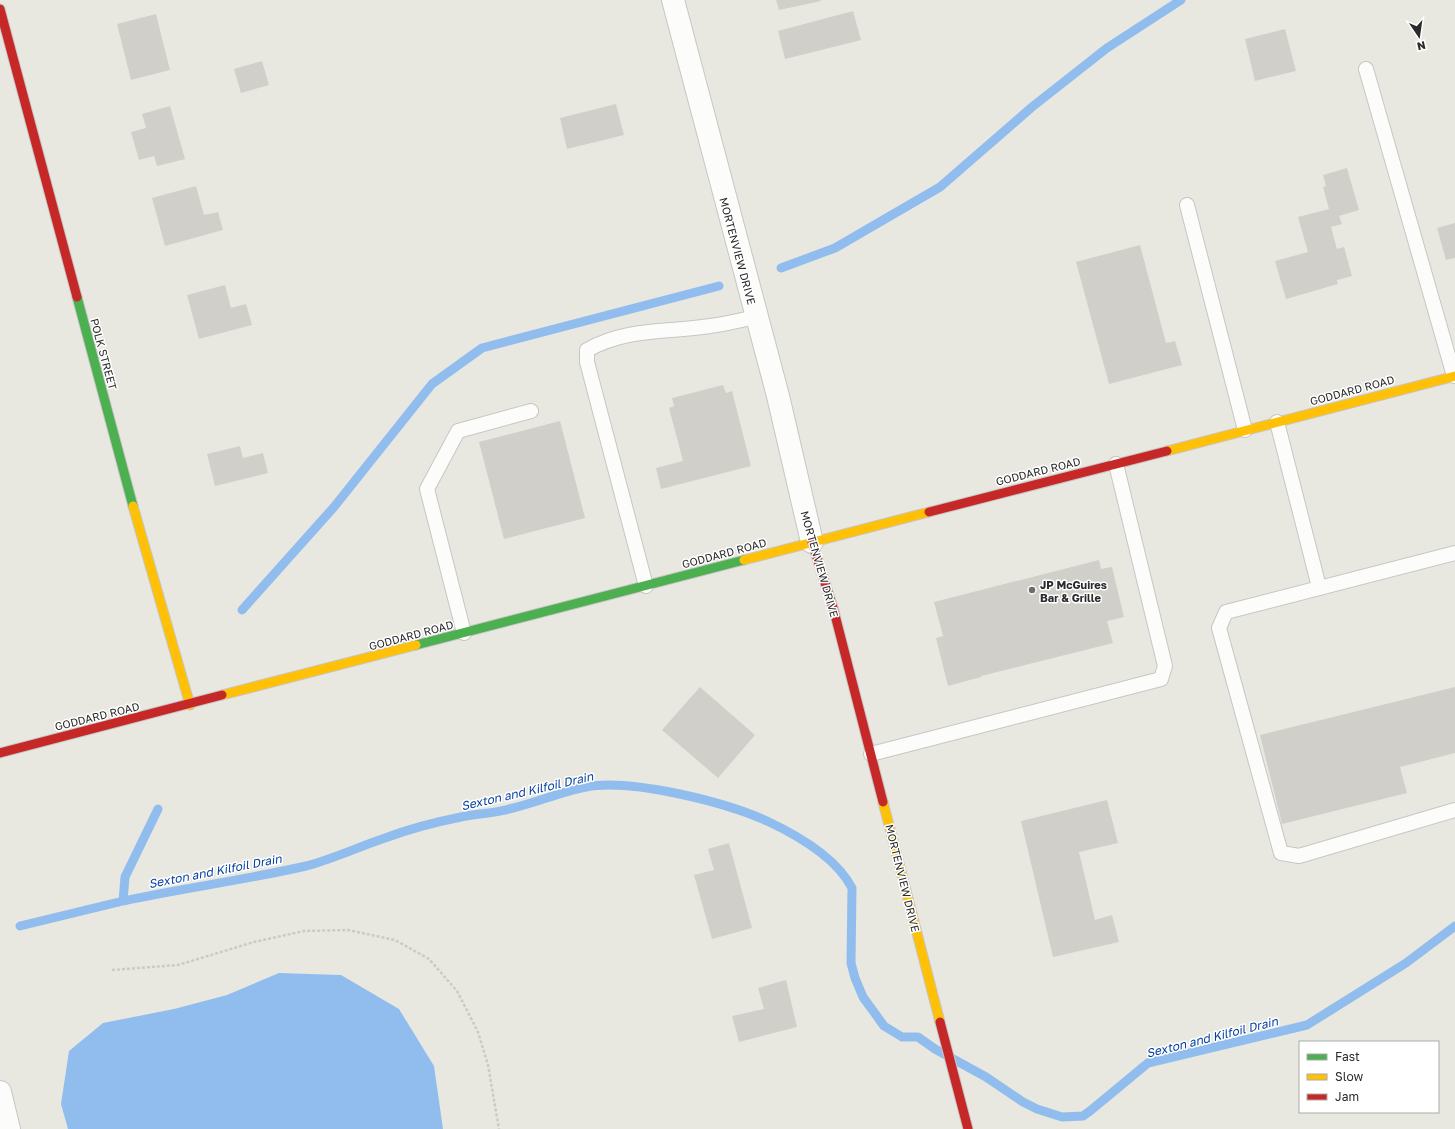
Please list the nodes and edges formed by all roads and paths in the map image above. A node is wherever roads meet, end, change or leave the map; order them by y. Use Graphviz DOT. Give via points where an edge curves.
graph roads {
  1 [pos="672,0"];
  2 [pos="0,9"];
  3 [pos="1366,69"];
  4 [pos="1187,205"];
  5 [pos="756,317"];
  6 [pos="1454,376"];
  7 [pos="532,411"];
  8 [pos="1277,422"];
  9 [pos="1245,430"];
  10 [pos="1116,464"];
  11 [pos="812,542"];
  12 [pos="1455,553"];
  13 [pos="646,586"];
  14 [pos="1319,587"];
  15 [pos="464,633"];
  16 [pos="190,704"];
  17 [pos="0,753"];
  18 [pos="871,754"];
  19 [pos="1455,810"];
  20 [pos="112,970"];
  21 [pos="0,1092"];
  22 [pos="9,1129"];
  23 [pos="499,1129"];
  24 [pos="968,1129"];
  1 -- 5 [label="street, MORTENVIEW DRIVE"];
  2 -- 16 [label="main road, POLK STREET" via="144,549"];
  3 -- 6 [label="lane"];
  4 -- 9 [label="lane"];
  5 -- 11 [label="street, MORTENVIEW DRIVE" via="778,396"];
  5 -- 13 [label="lane" via="710,326 638,332 601,342 587,350 587,362"];
  6 -- 8 [label="main road, GODDARD ROAD"];
  7 -- 15 [label="lane" via="458,431 427,489"];
  8 -- 9 [label="main road, GODDARD ROAD"];
  8 -- 14 [label="lane"];
  9 -- 10 [label="main road, GODDARD ROAD"];
  10 -- 11 [label="main road, GODDARD ROAD"];
  10 -- 18 [label="lane" via="1165,666 1161,679"];
  11 -- 13 [label="main road, GODDARD ROAD"];
  11 -- 18 [label="main road, MORTENVIEW DRIVE" via="834,611"];
  12 -- 14 [label="lane"];
  13 -- 15 [label="main road, GODDARD ROAD"];
  14 -- 19 [label="lane" via="1226,612 1219,628 1281,853 1299,856"];
  15 -- 16 [label="main road, GODDARD ROAD"];
  16 -- 17 [label="main road, GODDARD ROAD"];
  18 -- 24 [label="main road, MORTENVIEW DRIVE"];
  20 -- 23 [label="path" via="178,965 254,942 304,931 348,930 396,940 430,959 457,991 478,1032 488,1065"];
  21 -- 22 [label="street"];
}
